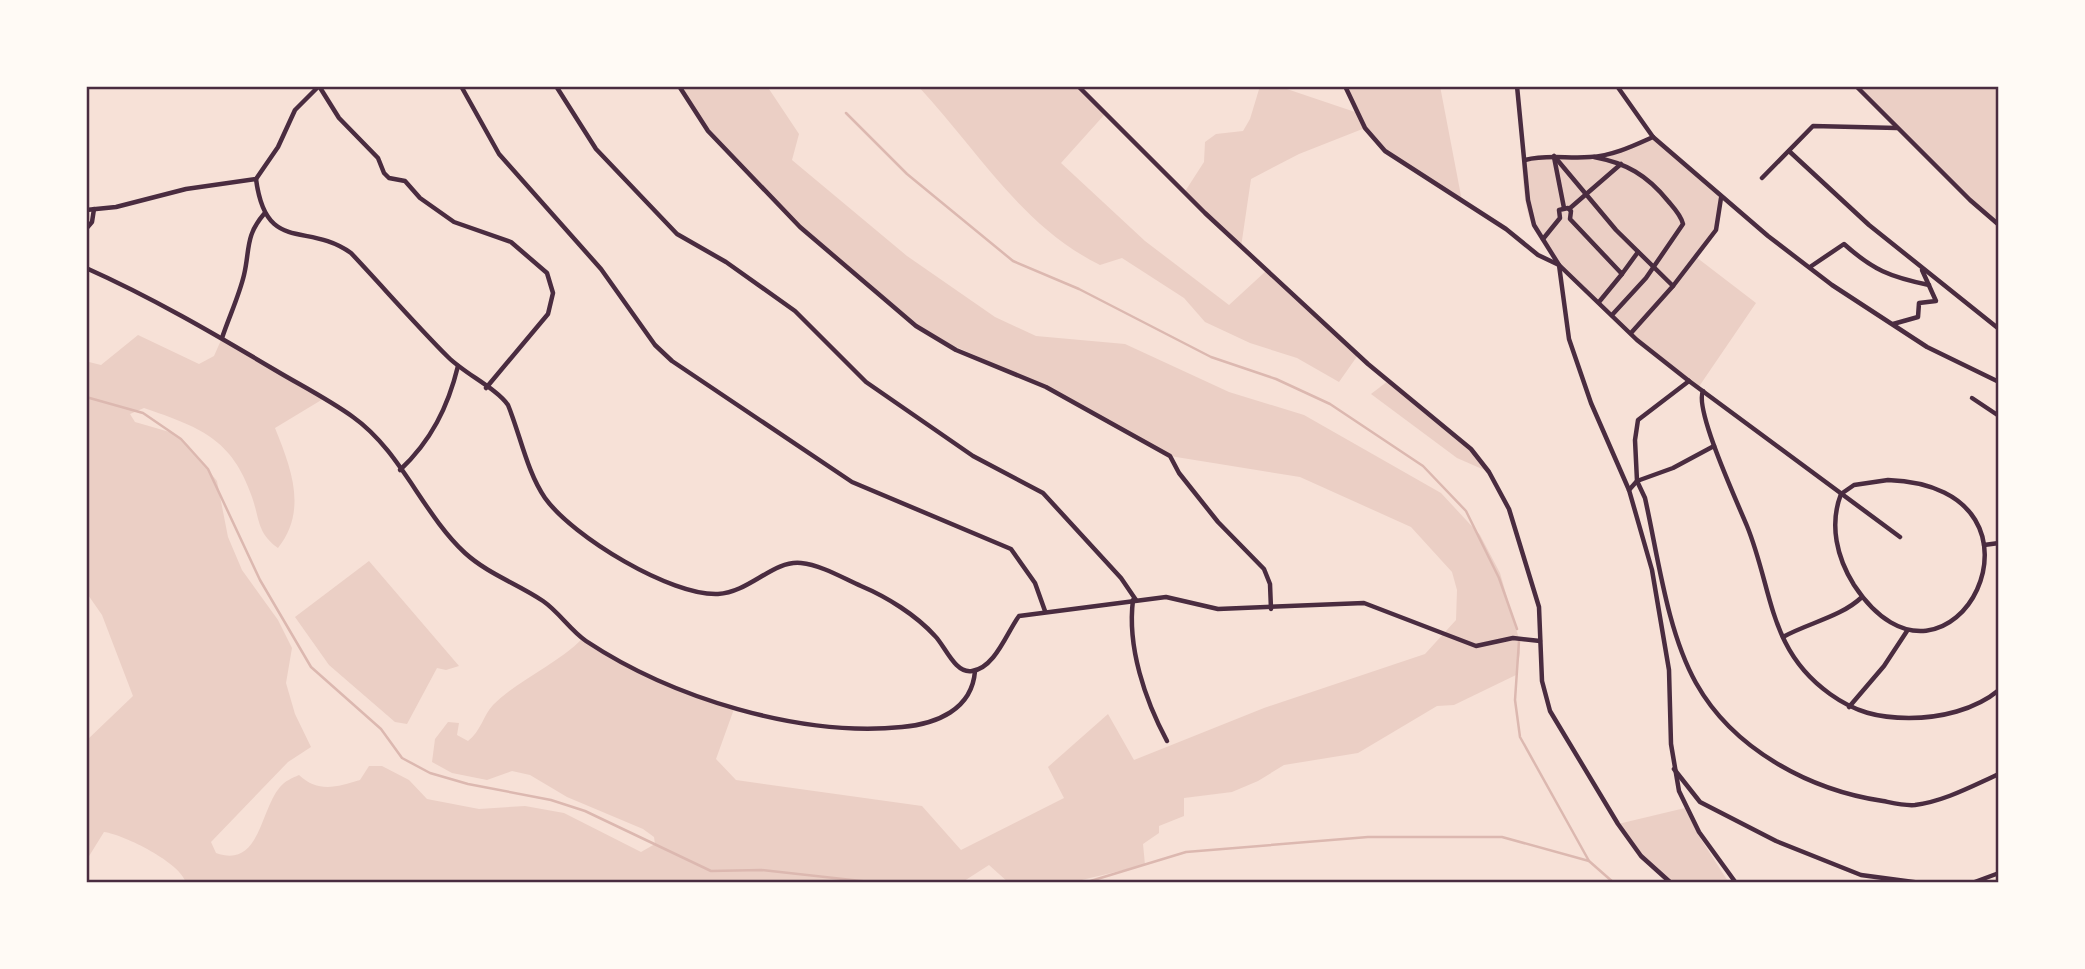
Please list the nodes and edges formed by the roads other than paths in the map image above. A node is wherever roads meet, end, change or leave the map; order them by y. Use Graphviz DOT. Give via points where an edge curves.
graph roads {
  1 [pos="319,86"];
  2 [pos="461,86"];
  3 [pos="556,86"];
  4 [pos="679,86"];
  5 [pos="1078,86"];
  6 [pos="1345,86"];
  7 [pos="1517,86"];
  8 [pos="1617,86"];
  9 [pos="1856,86"];
  10 [pos="1897,128"];
  11 [pos="1653,138"];
  12 [pos="1789,151"];
  13 [pos="1554,156"];
  14 [pos="1594,157"];
  15 [pos="1525,160"];
  16 [pos="1622,163"];
  17 [pos="1762,178"];
  18 [pos="256,179"];
  19 [pos="1586,195"];
  20 [pos="1721,198"];
  21 [pos="94,209"];
  22 [pos="1567,209"];
  23 [pos="86,210"];
  24 [pos="264,214"];
  25 [pos="1999,225"];
  26 [pos="86,229"];
  27 [pos="1543,239"];
  28 [pos="1638,252"];
  29 [pos="1559,265"];
  30 [pos="1654,266"];
  31 [pos="1920,266"];
  32 [pos="1810,267"];
  33 [pos="86,268"];
  34 [pos="1622,274"];
  35 [pos="1929,285"];
  36 [pos="1673,286"];
  37 [pos="1599,302"];
  38 [pos="1612,315"];
  39 [pos="1893,324"];
  40 [pos="1999,329"];
  41 [pos="1631,333"];
  42 [pos="222,338"];
  43 [pos="458,366"];
  44 [pos="1689,381"];
  45 [pos="1999,382"];
  46 [pos="486,388"];
  47 [pos="1703,391"];
  48 [pos="1972,398"];
  49 [pos="1999,416"];
  50 [pos="1714,446"];
  51 [pos="400,470"];
  52 [pos="1637,481"];
  53 [pos="1629,489"];
  54 [pos="1841,494"];
  55 [pos="1900,537"];
  56 [pos="1999,543"];
  57 [pos="1984,545"];
  58 [pos="1862,597"];
  59 [pos="1135,600"];
  60 [pos="1271,609"];
  61 [pos="1045,611"];
  62 [pos="1907,631"];
  63 [pos="1783,637"];
  64 [pos="1540,641"];
  65 [pos="975,671"];
  66 [pos="1999,690"];
  67 [pos="1849,707"];
  68 [pos="1167,741"];
  69 [pos="1674,769"];
  70 [pos="1999,774"];
  71 [pos="1999,873"];
  72 [pos="1671,883"];
  73 [pos="1736,883"];
  74 [pos="1921,883"];
  75 [pos="1972,883"];
  1 -- 18 [label="street" via="295,110"];
  1 -- 46 [label="street" via="389,178 405,181 454,222 511,242 547,273 553,293 548,314"];
  2 -- 61 [label="street" via="499,154 601,269 655,345 672,361 852,482 1011,549 1035,583"];
  3 -- 59 [label="street" via="596,149 677,234 795,311 866,382 973,456 1043,493"];
  4 -- 60 [label="street" via="708,131 800,227 915,326 956,350 1046,387 1170,456 1219,522 1264,569"];
  5 -- 64 [label="street" via="1322,323 1471,449 1509,509 1539,607"];
  6 -- 29 [label="street" via="1365,128 1385,151"];
  7 -- 15 [label="street"];
  8 -- 11 [label="street"];
  9 -- 10 [label="street"];
  10 -- 12 [label="street" via="1814,126"];
  10 -- 25 [label="street"];
  11 -- 14 [label="street"];
  11 -- 20 [label="street"];
  12 -- 17 [label="street"];
  12 -- 31 [label="street"];
  13 -- 14 [label="street"];
  13 -- 15 [label="street"];
  13 -- 19 [label="street"];
  13 -- 22 [label="street"];
  14 -- 16 [label="street"];
  15 -- 27 [label="street" via="1531,212"];
  16 -- 19 [label="street"];
  16 -- 30 [label="street" via="1642,174 1682,219"];
  18 -- 21 [label="street"];
  18 -- 24 [label="street"];
  19 -- 22 [label="street"];
  19 -- 28 [label="street"];
  20 -- 32 [label="street"];
  20 -- 36 [label="street" via="1716,230"];
  21 -- 23 [label="street"];
  21 -- 26 [label="street"];
  22 -- 27 [label="street" via="1559,210 1560,218"];
  22 -- 34 [label="street" via="1570,219"];
  24 -- 42 [label="street" via="246,246 244,275"];
  24 -- 43 [label="street" via="279,227 351,253"];
  27 -- 29 [label="street"];
  28 -- 30 [label="street"];
  28 -- 34 [label="street"];
  29 -- 37 [label="street"];
  29 -- 53 [label="street" via="1569,339"];
  30 -- 36 [label="street"];
  30 -- 38 [label="street"];
  31 -- 35 [label="street"];
  31 -- 40 [label="street"];
  32 -- 35 [label="street" via="1844,244 1891,277"];
  32 -- 39 [label="street"];
  33 -- 42 [label="street"];
  34 -- 37 [label="street"];
  35 -- 39 [label="street" via="1936,301 1919,303 1918,317"];
  36 -- 41 [label="street"];
  37 -- 38 [label="street"];
  38 -- 41 [label="street"];
  39 -- 45 [label="street" via="1927,347"];
  41 -- 44 [label="street"];
  42 -- 51 [label="street" via="351,416 372,432"];
  43 -- 46 [label="street"];
  43 -- 51 [label="street" via="441,417 422,450"];
  44 -- 47 [label="street"];
  44 -- 52 [label="street" via="1638,420 1634,440"];
  46 -- 65 [label="street" via="508,405 545,498 615,559 696,591 717,594 747,588 777,568 802,563 889,599 935,635 959,667"];
  47 -- 50 [label="street" via="1701,401"];
  47 -- 54 [label="street"];
  48 -- 49 [label="street"];
  50 -- 52 [label="street"];
  50 -- 63 [label="street" via="1749,531"];
  51 -- 65 [label="street" via="465,553 548,604 582,639 641,672 734,709 817,725 907,726 937,720 954,710 971,691"];
  52 -- 53 [label="street"];
  52 -- 70 [label="street" via="1695,681 1738,736 1824,786 1899,804 1939,801"];
  53 -- 69 [label="street" via="1652,570 1669,670"];
  54 -- 55 [label="street"];
  54 -- 57 [label="street" via="1854,485 1914,481 1944,492 1967,509"];
  54 -- 58 [label="street" via="1834,521 1837,547"];
  56 -- 57 [label="street"];
  57 -- 62 [label="street" via="1985,568 1973,602 1959,616 1931,630"];
  58 -- 62 [label="street"];
  58 -- 63 [label="street"];
  59 -- 60 [label="street" via="1166,597 1218,609"];
  59 -- 61 [label="street"];
  59 -- 68 [label="street" via="1133,641 1152,713"];
  60 -- 64 [label="street" via="1368,603 1476,646 1508,639"];
  61 -- 65 [label="street" via="1019,616 991,659"];
  62 -- 67 [label="street"];
  63 -- 67 [label="street" via="1805,675"];
  64 -- 72 [label="street" via="1549,712 1618,824 1641,856"];
  66 -- 67 [label="street" via="1972,707 1916,718 1887,718"];
  69 -- 73 [label="street" via="1699,832"];
  69 -- 74 [label="street" via="1700,802 1776,841 1861,875"];
  71 -- 75 [label="street"];
}
